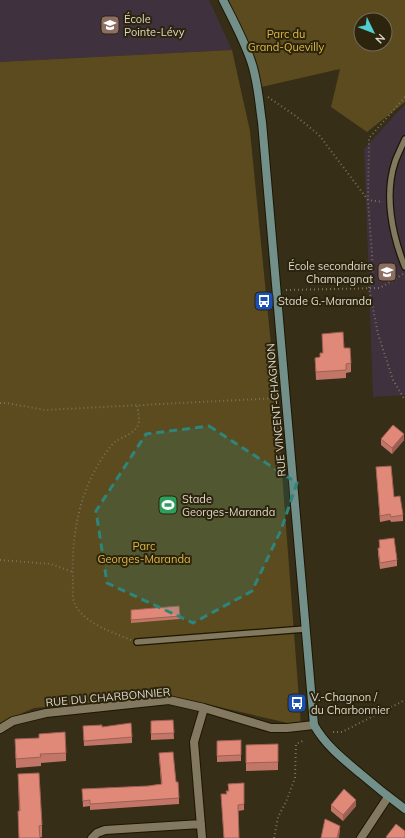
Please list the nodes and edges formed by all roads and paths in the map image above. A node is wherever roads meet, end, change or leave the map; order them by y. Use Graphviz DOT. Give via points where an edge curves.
graph roads {
  1 [pos="223,0"];
  2 [pos="257,88"];
  3 [pos="405,97"];
  4 [pos="405,139"];
  5 [pos="368,200"];
  6 [pos="390,202"];
  7 [pos="405,267"];
  8 [pos="405,272"];
  9 [pos="369,288"];
  10 [pos="276,290"];
  11 [pos="285,397"];
  12 [pos="405,400"];
  13 [pos="0,403"];
  14 [pos="137,406"];
  15 [pos="0,560"];
  16 [pos="73,572"];
  17 [pos="305,629"];
  18 [pos="137,642"];
  19 [pos="405,700"];
  20 [pos="204,708"];
  21 [pos="314,725"];
  22 [pos="0,729"];
  23 [pos="333,732"];
  24 [pos="305,740"];
  25 [pos="388,797"];
  26 [pos="405,809"];
  27 [pos="201,824"];
  28 [pos="92,838"];
  29 [pos="202,838"];
  30 [pos="274,838"];
  31 [pos="361,838"];
  1 -- 2 [label="street, RUE VINCENT-CHAGNON" via="251,61"];
  2 -- 5 [label="path" via="319,135"];
  2 -- 10 [label="street, RUE VINCENT-CHAGNON" via="263,128"];
  3 -- 5 [label="path" via="369,138"];
  4 -- 6 [label="lane" via="395,162"];
  5 -- 6 [label="path"];
  5 -- 9 [label="path" via="373,269"];
  6 -- 7 [label="lane" via="394,235"];
  8 -- 9 [label="path" via="380,288"];
  9 -- 10 [label="path"];
  9 -- 12 [label="path" via="378,334 393,380"];
  10 -- 11 [label="street, RUE VINCENT-CHAGNON"];
  11 -- 14 [label="path"];
  11 -- 17 [label="street, RUE VINCENT-CHAGNON"];
  13 -- 14 [label="path" via="45,410"];
  14 -- 16 [label="path" via="137,426 113,443 88,483 78,516 72,553"];
  15 -- 16 [label="path" via="51,564"];
  16 -- 18 [label="path" via="74,602 83,614 99,627"];
  17 -- 18 [label="lane"];
  17 -- 21 [label="street, RUE VINCENT-CHAGNON"];
  19 -- 23 [label="path" via="342,732"];
  20 -- 21 [label="street, RUE DU CHARBONNIER" via="271,728"];
  20 -- 22 [label="street, RUE DU CHARBONNIER" via="170,700 108,706 46,713 13,721"];
  20 -- 27 [label="street" via="194,742"];
  21 -- 25 [label="street, RUE VINCENT-CHAGNON" via="335,752"];
  24 -- 30 [label="path" via="296,744 295,778 278,817"];
  25 -- 26 [label="street, RUE VINCENT-CHAGNON"];
  25 -- 31 [label="street"];
  27 -- 28 [label="street" via="105,830"];
  27 -- 29 [label="street"];
}
